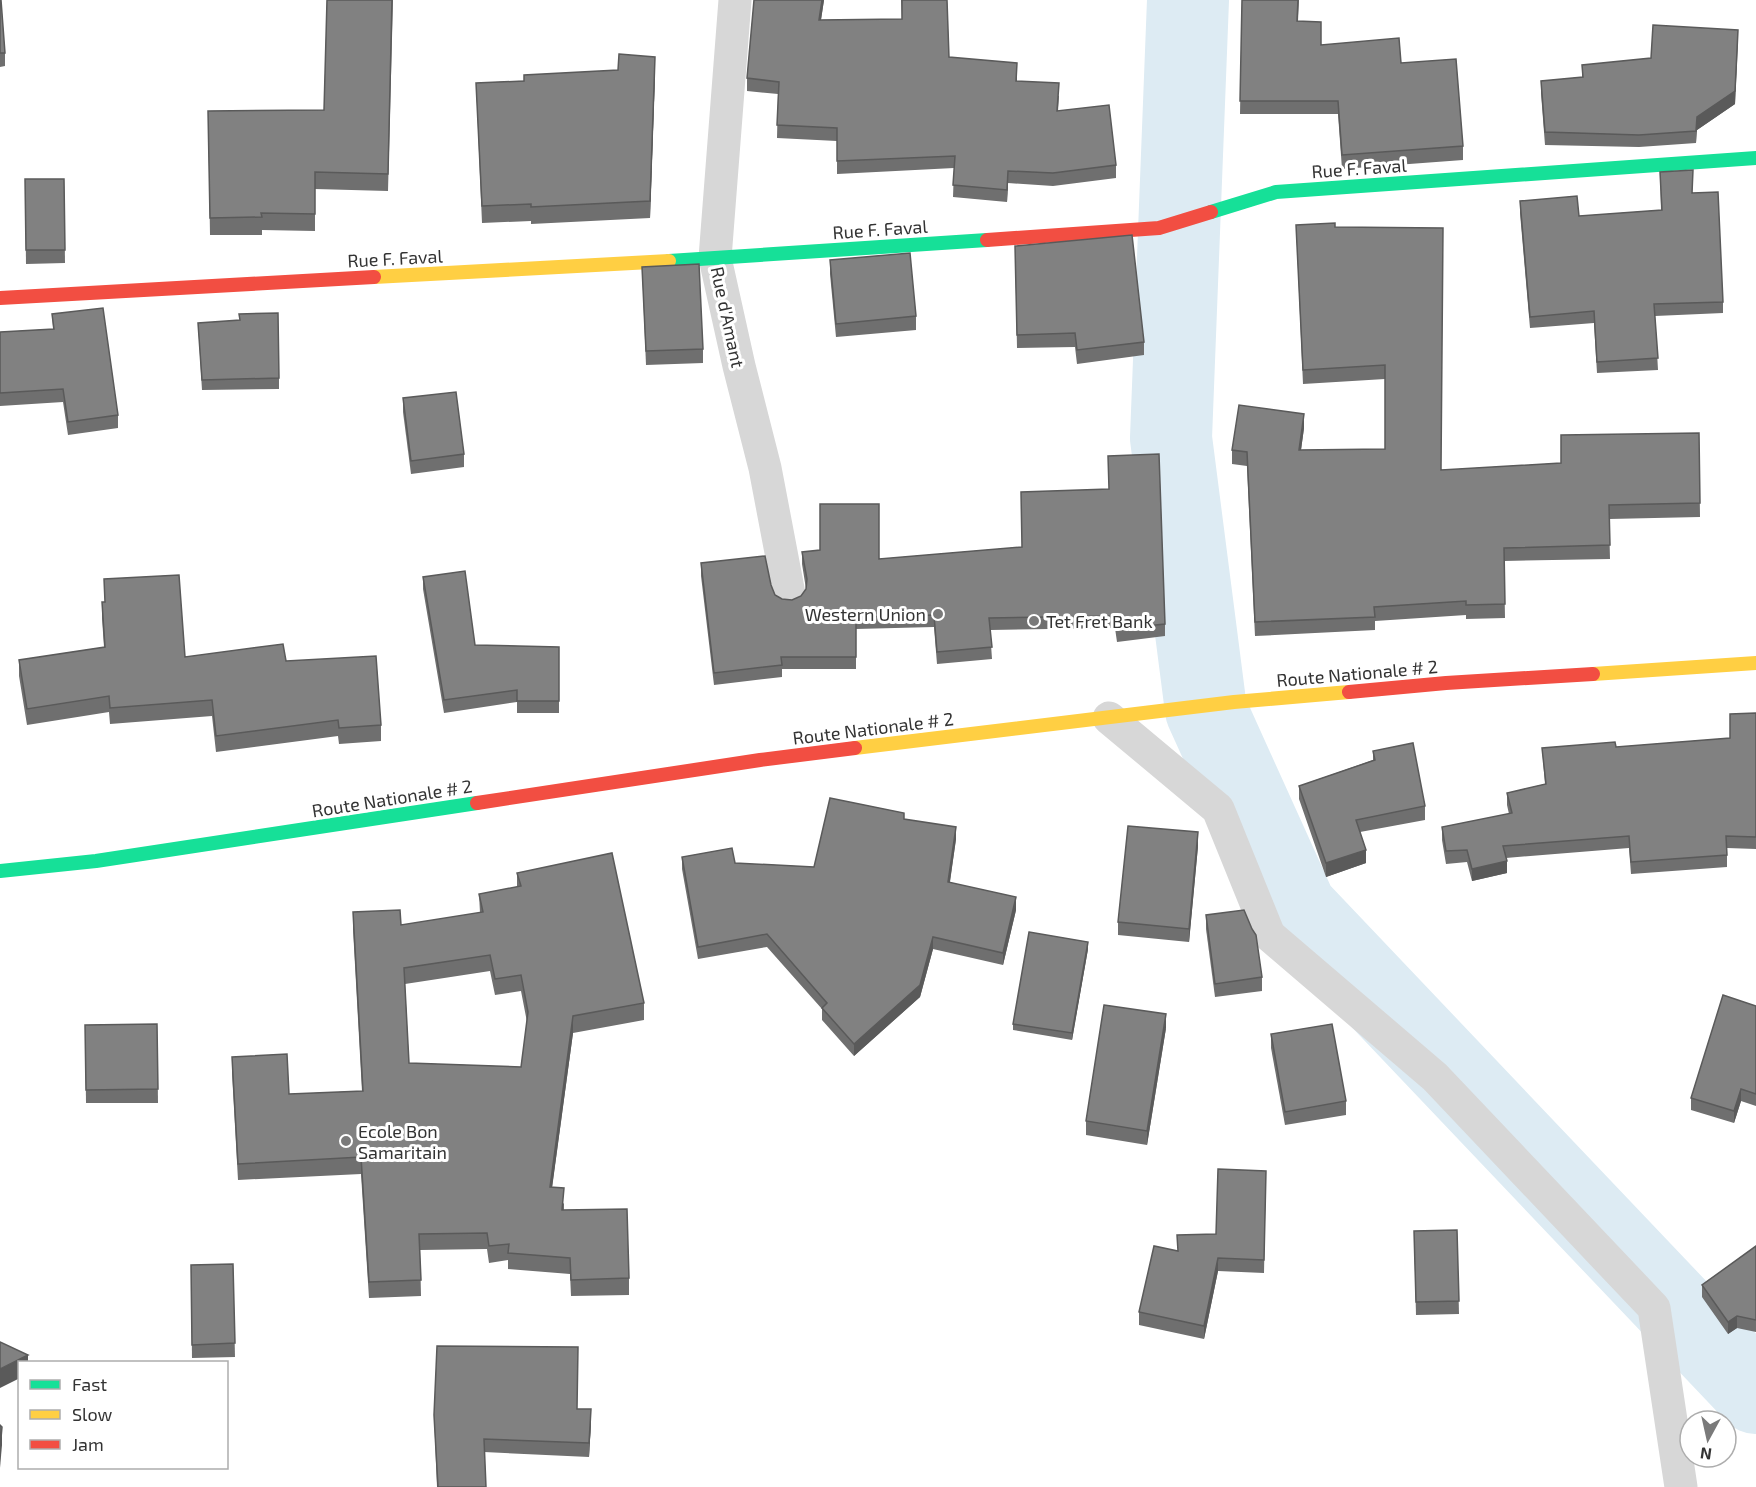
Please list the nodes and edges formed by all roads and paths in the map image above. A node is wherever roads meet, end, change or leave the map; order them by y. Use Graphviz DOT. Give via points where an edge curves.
graph roads {
  1 [pos="735,0"];
  2 [pos="1756,158"];
  3 [pos="715,258"];
  4 [pos="0,298"];
  5 [pos="789,594"];
  6 [pos="1756,663"];
  7 [pos="1109,717"];
  8 [pos="0,871"];
  9 [pos="1681,1487"];
  1 -- 3 [label="street, Rue d'Amant"];
  2 -- 3 [label="main road, Rue F. Faval" via="1276,192 1159,228"];
  3 -- 4 [label="main road, Rue F. Faval"];
  3 -- 5 [label="street, Rue d'Amant" via="765,468"];
  6 -- 7 [label="main road, Route Nationale # 2" via="1446,683"];
  7 -- 8 [label="main road, Route Nationale # 2" via="760,760 96,861"];
  7 -- 9 [label="street" via="1218,809 1269,935 1434,1077 1654,1308"];
}
